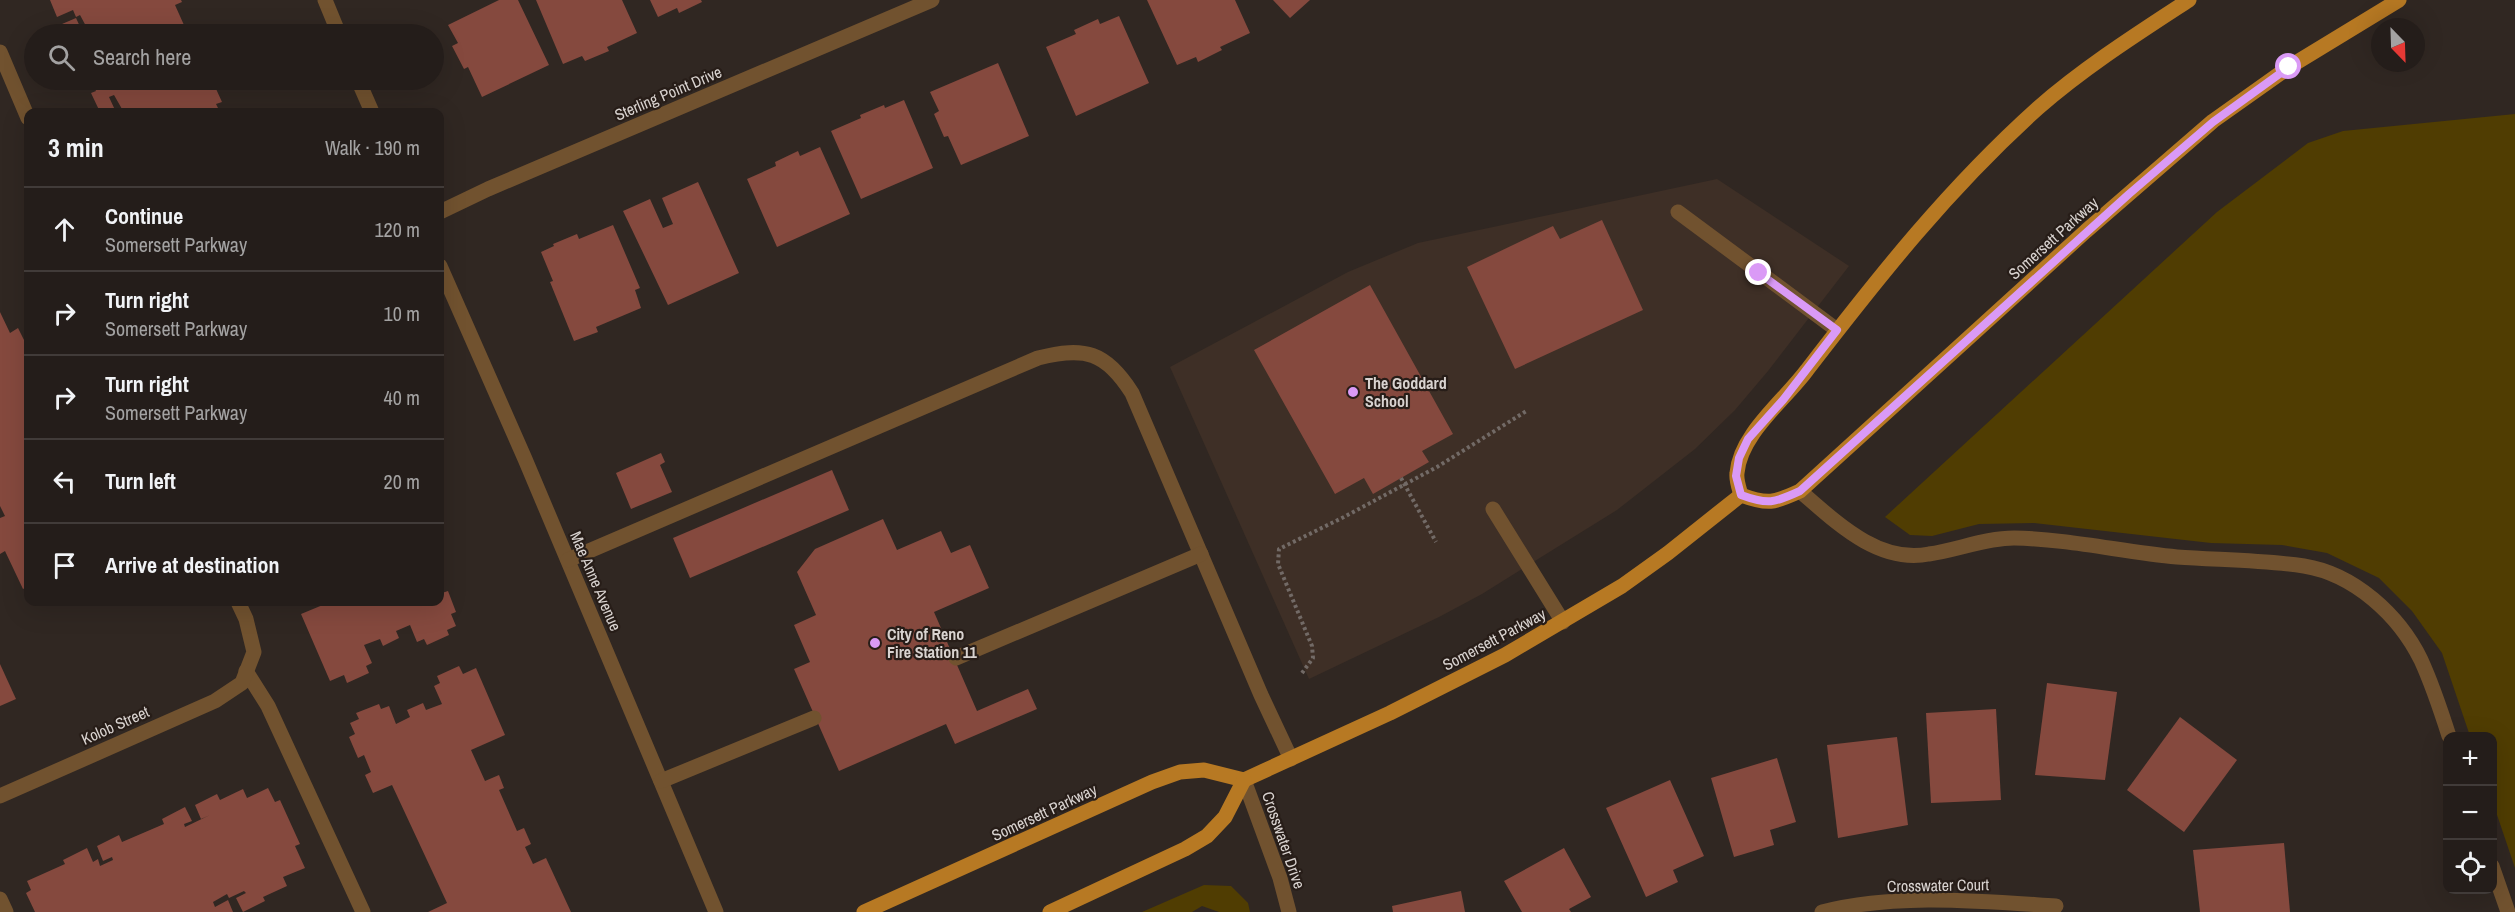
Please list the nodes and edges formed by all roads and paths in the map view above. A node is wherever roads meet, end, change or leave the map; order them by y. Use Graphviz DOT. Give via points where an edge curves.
graph roads {
  1 [pos="325,0"];
  2 [pos="932,0"];
  3 [pos="2189,0"];
  4 [pos="2399,0"];
  5 [pos="910,4"];
  6 [pos="335,24"];
  7 [pos="0,52"];
  8 [pos="362,90"];
  9 [pos="370,108"];
  10 [pos="24,109"];
  11 [pos="444,210"];
  12 [pos="1678,212"];
  13 [pos="444,275"];
  14 [pos="1837,330"];
  15 [pos="1528,410"];
  16 [pos="1401,478"];
  17 [pos="1404,485"];
  18 [pos="1800,491"];
  19 [pos="1741,495"];
  20 [pos="1493,509"];
  21 [pos="1436,542"];
  22 [pos="1201,554"];
  23 [pos="568,560"];
  24 [pos="240,606"];
  25 [pos="1563,622"];
  26 [pos="956,658"];
  27 [pos="1302,673"];
  28 [pos="244,677"];
  29 [pos="814,718"];
  30 [pos="2448,732"];
  31 [pos="1291,759"];
  32 [pos="661,780"];
  33 [pos="1244,780"];
  34 [pos="0,796"];
  35 [pos="2497,878"];
  36 [pos="0,899"];
  37 [pos="2056,906"];
  38 [pos="6,912"];
  39 [pos="363,912"];
  40 [pos="716,912"];
  41 [pos="864,912"];
  42 [pos="1050,912"];
  43 [pos="1289,912"];
  44 [pos="1822,912"];
  45 [pos="2508,912"];
  1 -- 6 [label="street"];
  2 -- 5 [label="street, Sterling Point Drive"];
  3 -- 14 [label="main road" via="2086,69 1980,163"];
  4 -- 18 [label="main road, Somersett Parkway" via="2289,67 2213,122 2086,231"];
  5 -- 11 [label="street, Sterling Point Drive"];
  7 -- 10 [label="street"];
  8 -- 9 [label="street"];
  12 -- 14 [label="street"];
  13 -- 23 [label="street, Mae Anne Avenue"];
  14 -- 19 [label="main road" via="1748,439 1736,476"];
  15 -- 17 [label="path"];
  16 -- 17 [label="path"];
  17 -- 21 [label="path"];
  17 -- 27 [label="path" via="1279,549 1278,564 1312,646 1312,658"];
  18 -- 19 [label="main road, Somersett Parkway" via="1777,502"];
  18 -- 30 [label="street" via="1834,520 1882,551 1901,555 1927,555 2012,538 2305,566 2339,576 2367,594 2394,620 2413,648"];
  19 -- 25 [label="main road, Somersett Parkway" via="1659,560"];
  20 -- 25 [label="street"];
  22 -- 23 [label="street" via="1132,393 1121,376 1105,360 1087,352 1061,352 1027,362"];
  22 -- 26 [label="street"];
  22 -- 31 [label="street"];
  23 -- 32 [label="street, Mae Anne Avenue"];
  24 -- 28 [label="street" via="254,652"];
  25 -- 31 [label="main road, Somersett Parkway" via="1446,686"];
  28 -- 34 [label="street, Kolob Street" via="215,701"];
  28 -- 39 [label="street" via="268,706"];
  29 -- 32 [label="street"];
  31 -- 33 [label="main road, Somersett Parkway"];
  32 -- 40 [label="street, Mae Anne Avenue"];
  33 -- 41 [label="main road, Somersett Parkway" via="1204,770 1180,772"];
  33 -- 42 [label="main road" via="1225,817 1207,836"];
  33 -- 43 [label="street, Crosswater Drive"];
  35 -- 45 [label="street"];
  36 -- 38 [label="street"];
  37 -- 44 [label="street, Crosswater Court" via="1967,900 1898,901"];
}
